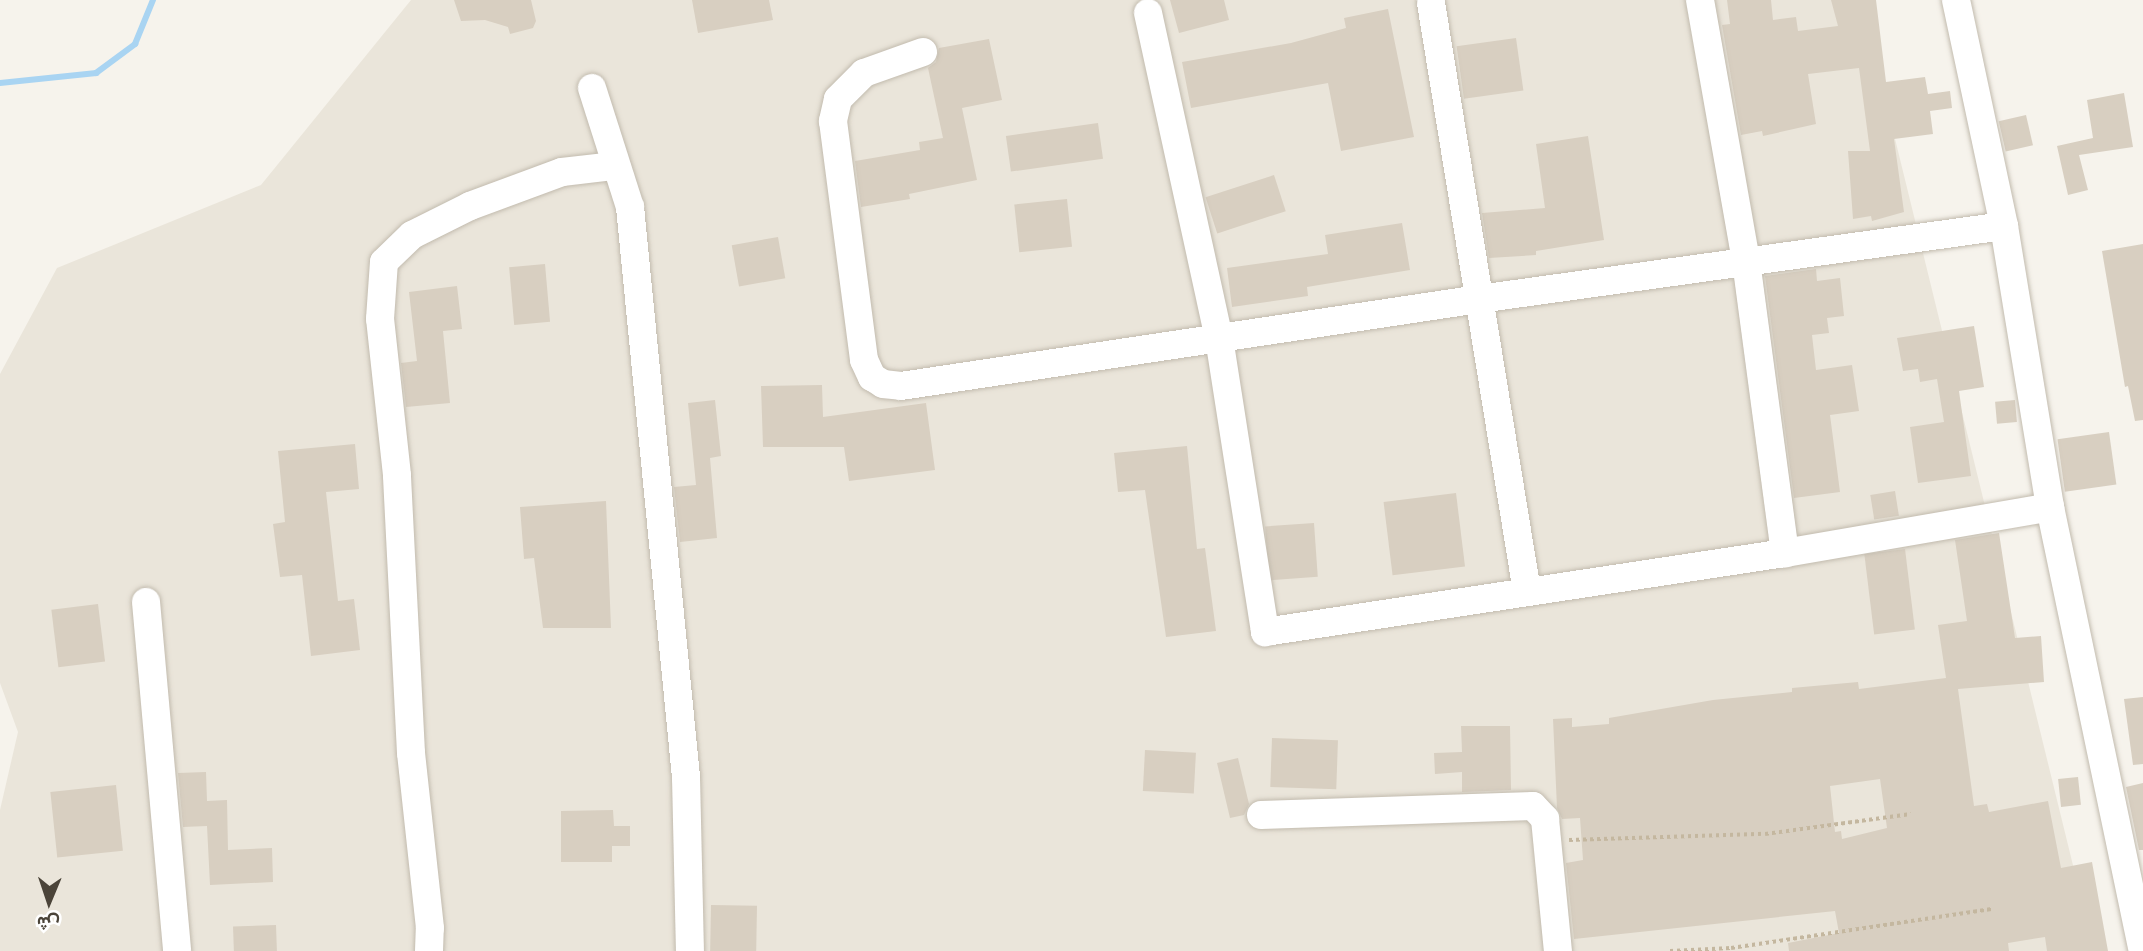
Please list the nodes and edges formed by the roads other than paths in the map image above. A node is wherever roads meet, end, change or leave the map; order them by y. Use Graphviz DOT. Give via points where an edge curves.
graph roads {
  1 [pos="1700,0"];
  2 [pos="1956,0"];
  3 [pos="1431,3"];
  4 [pos="1148,13"];
  5 [pos="923,52"];
  6 [pos="592,88"];
  7 [pos="613,166"];
  8 [pos="2004,226"];
  9 [pos="1746,261"];
  10 [pos="1479,299"];
  11 [pos="1219,338"];
  12 [pos="2050,507"];
  13 [pos="1785,553"];
  14 [pos="1527,592"];
  15 [pos="146,602"];
  16 [pos="1261,815"];
  17 [pos="177,951"];
  18 [pos="429,951"];
  19 [pos="690,951"];
  20 [pos="1558,951"];
  21 [pos="2143,951"];
  1 -- 9 [label="street"];
  2 -- 8 [label="street"];
  3 -- 10 [label="street"];
  4 -- 11 [label="street"];
  5 -- 11 [label="street" via="864,73 838,99 833,121 864,360 873,377 883,384 901,386"];
  6 -- 7 [label="street"];
  7 -- 18 [label="street" via="562,172 470,206 412,235 384,262 380,319 397,475 411,753"];
  7 -- 19 [label="street" via="630,207 679,701 690,857"];
  8 -- 9 [label="street"];
  8 -- 12 [label="street"];
  9 -- 10 [label="street"];
  9 -- 13 [label="street"];
  10 -- 11 [label="street"];
  10 -- 14 [label="street"];
  11 -- 14 [label="street" via="1265,632"];
  12 -- 13 [label="street"];
  12 -- 21 [label="street"];
  13 -- 14 [label="street"];
  15 -- 17 [label="street"];
  16 -- 20 [label="street" via="1533,806 1545,819"];
}
